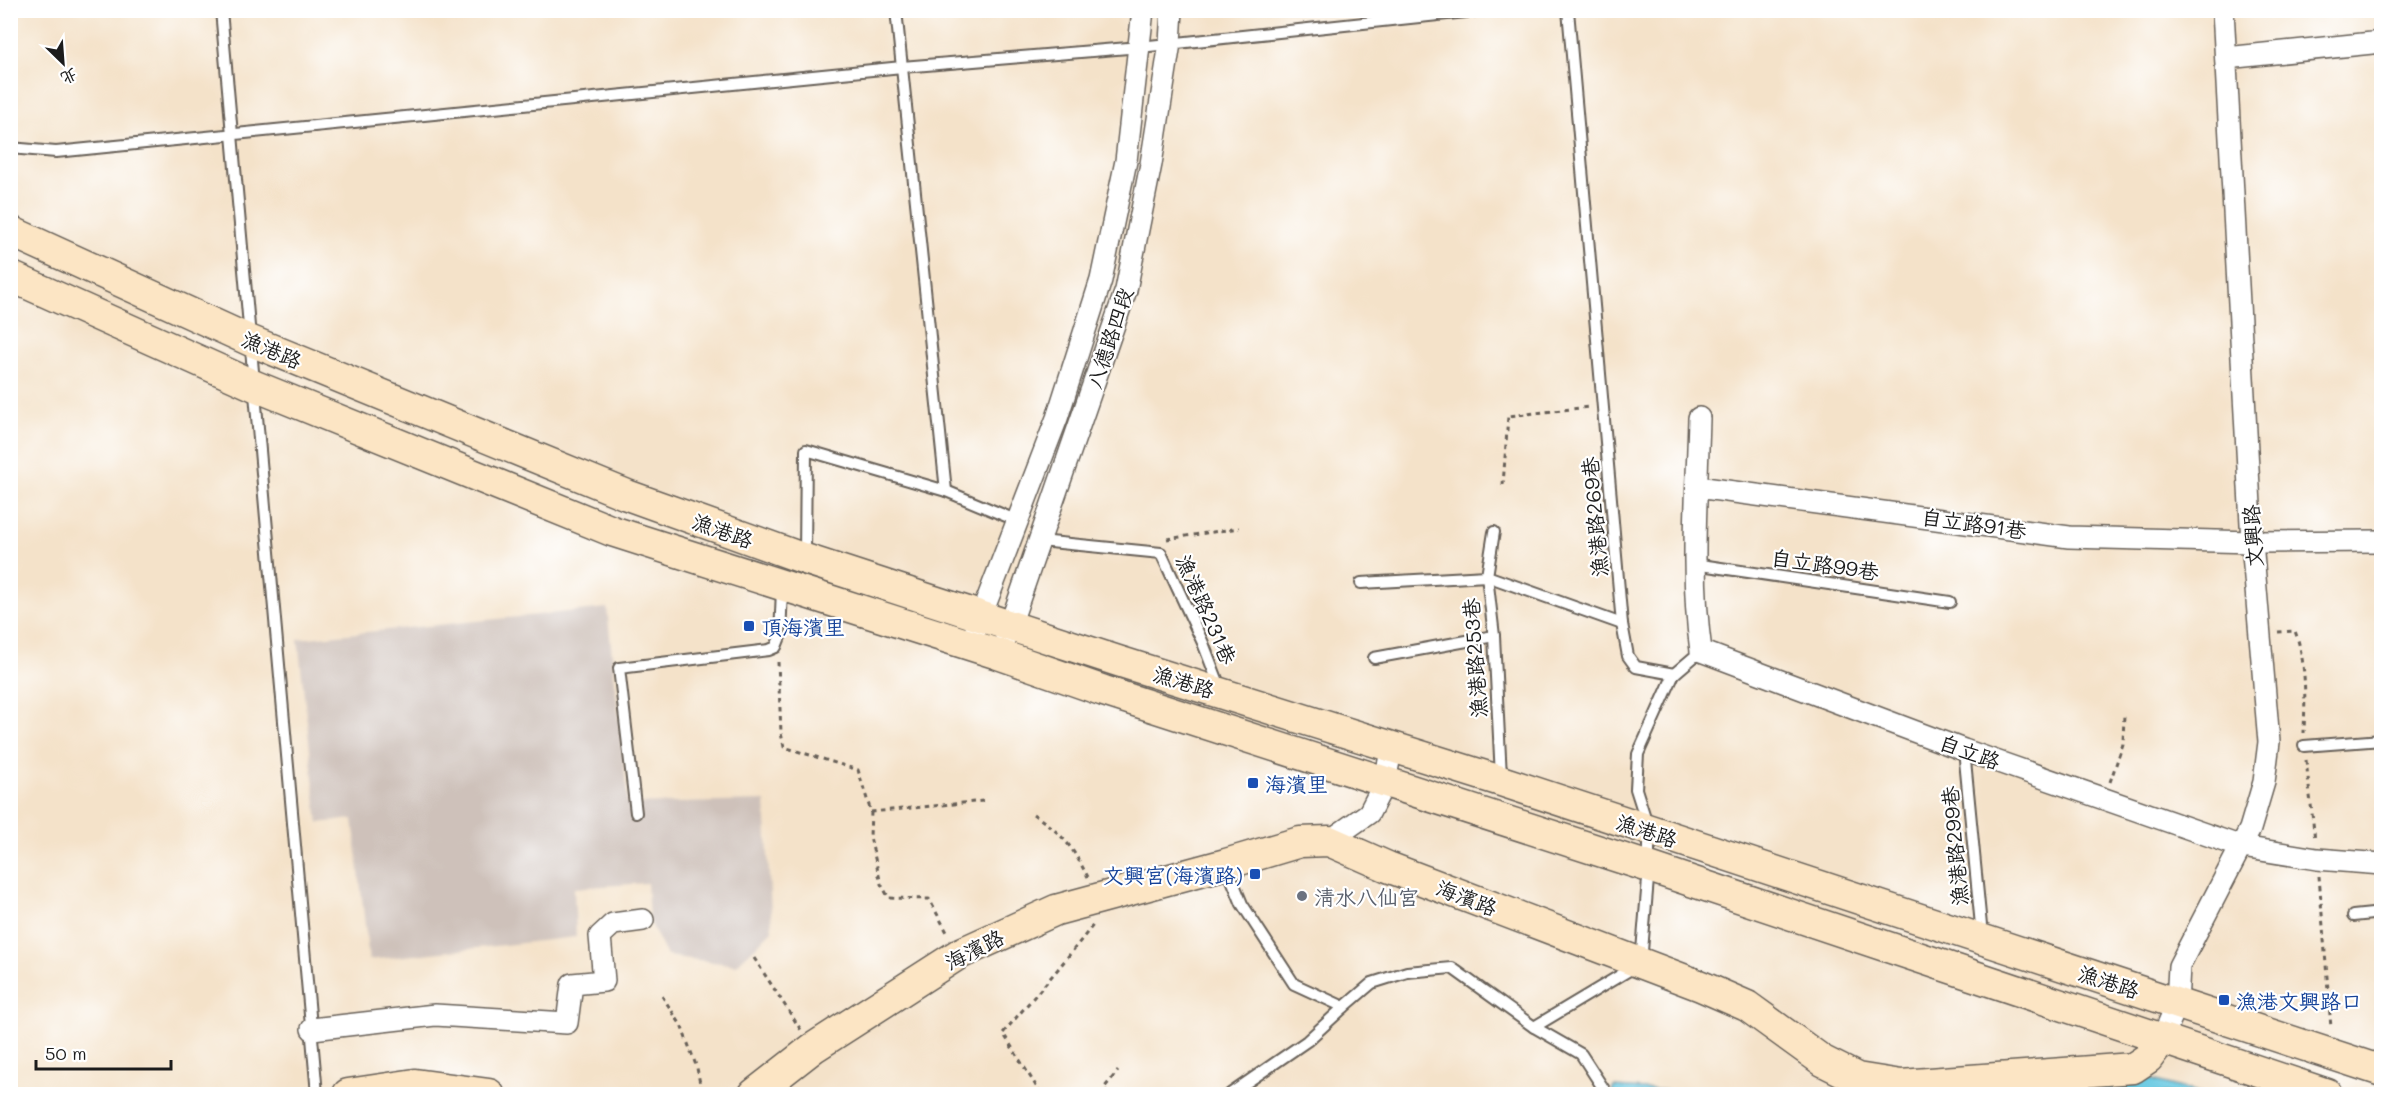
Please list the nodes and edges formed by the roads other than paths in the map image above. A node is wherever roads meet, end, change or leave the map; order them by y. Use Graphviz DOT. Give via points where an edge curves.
graph roads {
  1 [pos="221,10"];
  2 [pos="896,10"];
  3 [pos="1143,10"];
  4 [pos="1172,10"];
  5 [pos="1485,10"];
  6 [pos="1568,10"];
  7 [pos="2223,10"];
  8 [pos="2382,42"];
  9 [pos="1170,43"];
  10 [pos="1140,47"];
  11 [pos="2226,58"];
  12 [pos="902,68"];
  13 [pos="1131,116"];
  14 [pos="1158,117"];
  15 [pos="231,133"];
  16 [pos="10,148"];
  17 [pos="10,231"];
  18 [pos="10,276"];
  19 [pos="251,341"];
  20 [pos="255,386"];
  21 [pos="1699,418"];
  22 [pos="1697,487"];
  23 [pos="946,491"];
  24 [pos="1018,521"];
  25 [pos="1494,532"];
  26 [pos="1040,541"];
  27 [pos="2382,541"];
  28 [pos="2252,542"];
  29 [pos="805,559"];
  30 [pos="1694,564"];
  31 [pos="1487,576"];
  32 [pos="1361,583"];
  33 [pos="782,585"];
  34 [pos="1950,602"];
  35 [pos="982,615"];
  36 [pos="1622,624"];
  37 [pos="1011,625"];
  38 [pos="1494,636"];
  39 [pos="969,646"];
  40 [pos="1701,651"];
  41 [pos="998,654"];
  42 [pos="1374,658"];
  43 [pos="1674,674"];
  44 [pos="1222,693"];
  45 [pos="2382,740"];
  46 [pos="1392,746"];
  47 [pos="2304,746"];
  48 [pos="1964,750"];
  49 [pos="1501,781"];
  50 [pos="1385,782"];
  51 [pos="636,813"];
  52 [pos="1649,830"];
  53 [pos="1329,841"];
  54 [pos="2241,847"];
  55 [pos="1226,864"];
  56 [pos="2382,864"];
  57 [pos="1649,867"];
  58 [pos="2382,913"];
  59 [pos="2353,916"];
  60 [pos="643,920"];
  61 [pos="1982,939"];
  62 [pos="1641,963"];
  63 [pos="2176,1004"];
  64 [pos="1344,1007"];
  65 [pos="1534,1027"];
  66 [pos="312,1029"];
  67 [pos="2162,1040"];
  68 [pos="2382,1071"];
  69 [pos="1606,1093"];
  70 [pos="317,1095"];
  71 [pos="348,1095"];
  72 [pos="489,1095"];
  73 [pos="754,1095"];
  74 [pos="1230,1095"];
  75 [pos="2327,1095"];
  1 -- 15 [label="lane"];
  2 -- 12 [label="lane"];
  3 -- 10 [label="street, 八德路四段"];
  4 -- 9 [label="street, 八德路四段"];
  5 -- 9 [label="lane"];
  6 -- 36 [label="lane, 漁港路269巷"];
  7 -- 11 [label="street, 文興路"];
  8 -- 11 [label="street"];
  9 -- 10 [label="lane"];
  9 -- 14 [label="street, 八德路四段"];
  10 -- 12 [label="lane"];
  10 -- 13 [label="street, 八德路四段"];
  11 -- 28 [label="street, 文興路"];
  12 -- 15 [label="lane"];
  12 -- 23 [label="lane"];
  13 -- 14 [label="street"];
  13 -- 24 [label="street, 八德路四段" via="1126,161 1101,280 1057,418"];
  14 -- 26 [label="street, 八德路四段" via="1126,290"];
  15 -- 16 [label="lane" via="56,152"];
  15 -- 19 [label="lane"];
  17 -- 19 [label="street, 漁港路"];
  18 -- 20 [label="street, 漁港路"];
  19 -- 20 [label="lane"];
  19 -- 29 [label="street, 漁港路" via="627,495"];
  20 -- 33 [label="street, 漁港路" via="612,531"];
  20 -- 66 [label="lane"];
  21 -- 22 [label="street"];
  22 -- 28 [label="street, 自立路91巷" via="2070,537"];
  22 -- 30 [label="street"];
  23 -- 24 [label="lane"];
  23 -- 29 [label="lane" via="806,450"];
  24 -- 35 [label="street, 八德路四段"];
  25 -- 31 [label="lane, 漁港路253巷"];
  26 -- 37 [label="street, 八德路四段"];
  26 -- 44 [label="lane, 漁港路231巷" via="1161,553"];
  27 -- 28 [label="street, 自立路91巷"];
  28 -- 54 [label="street, 文興路" via="2269,742 2258,806"];
  29 -- 35 [label="street, 漁港路"];
  30 -- 34 [label="lane, 自立路99巷"];
  30 -- 40 [label="street"];
  31 -- 32 [label="lane"];
  31 -- 36 [label="lane"];
  31 -- 38 [label="lane, 漁港路253巷"];
  33 -- 39 [label="street, 漁港路"];
  33 -- 51 [label="lane" via="780,637 776,647 619,668"];
  35 -- 37 [label="street, 漁港路"];
  35 -- 39 [label="street, 八德路四段"];
  36 -- 43 [label="lane, 漁港路269巷" via="1628,656 1636,667"];
  37 -- 41 [label="street, 八德路四段"];
  37 -- 44 [label="street, 漁港路"];
  38 -- 42 [label="lane"];
  38 -- 49 [label="lane, 漁港路253巷"];
  39 -- 41 [label="street, 漁港路"];
  40 -- 43 [label="lane"];
  40 -- 48 [label="street, 自立路"];
  41 -- 50 [label="street, 漁港路"];
  43 -- 52 [label="lane" via="1638,754 1636,789"];
  44 -- 46 [label="street, 漁港路"];
  45 -- 47 [label="lane"];
  46 -- 49 [label="street, 漁港路"];
  46 -- 50 [label="street"];
  48 -- 54 [label="street, 自立路"];
  48 -- 61 [label="lane, 漁港路299巷"];
  49 -- 52 [label="street, 漁港路"];
  50 -- 53 [label="street" via="1369,813"];
  50 -- 57 [label="street, 漁港路"];
  52 -- 57 [label="lane"];
  52 -- 61 [label="street, 漁港路"];
  53 -- 55 [label="street, 海濱路" via="1300,842"];
  53 -- 62 [label="street, 海濱路"];
  54 -- 56 [label="street, 自立路"];
  54 -- 63 [label="street, 文興路" via="2179,966"];
  55 -- 64 [label="lane" via="1242,904 1294,984"];
  55 -- 73 [label="street, 海濱路" via="1056,910 959,954 813,1048"];
  57 -- 62 [label="lane"];
  57 -- 67 [label="street, 漁港路"];
  58 -- 59 [label="lane"];
  60 -- 66 [label="street" via="613,924 600,936 604,981 572,984 567,1023 435,1015"];
  61 -- 63 [label="street, 漁港路"];
  62 -- 65 [label="lane"];
  62 -- 67 [label="street, 海濱路" via="1747,1006 1822,1061 1857,1078 1900,1085 2133,1068 2148,1058"];
  63 -- 67 [label="street, 文興路"];
  63 -- 68 [label="street, 漁港路"];
  64 -- 65 [label="lane" via="1372,983 1407,972 1452,968"];
  64 -- 74 [label="lane" via="1307,1041"];
  65 -- 69 [label="lane" via="1581,1054"];
  66 -- 70 [label="lane"];
  67 -- 75 [label="street, 漁港路"];
  71 -- 72 [label="street" via="415,1084"];
}
